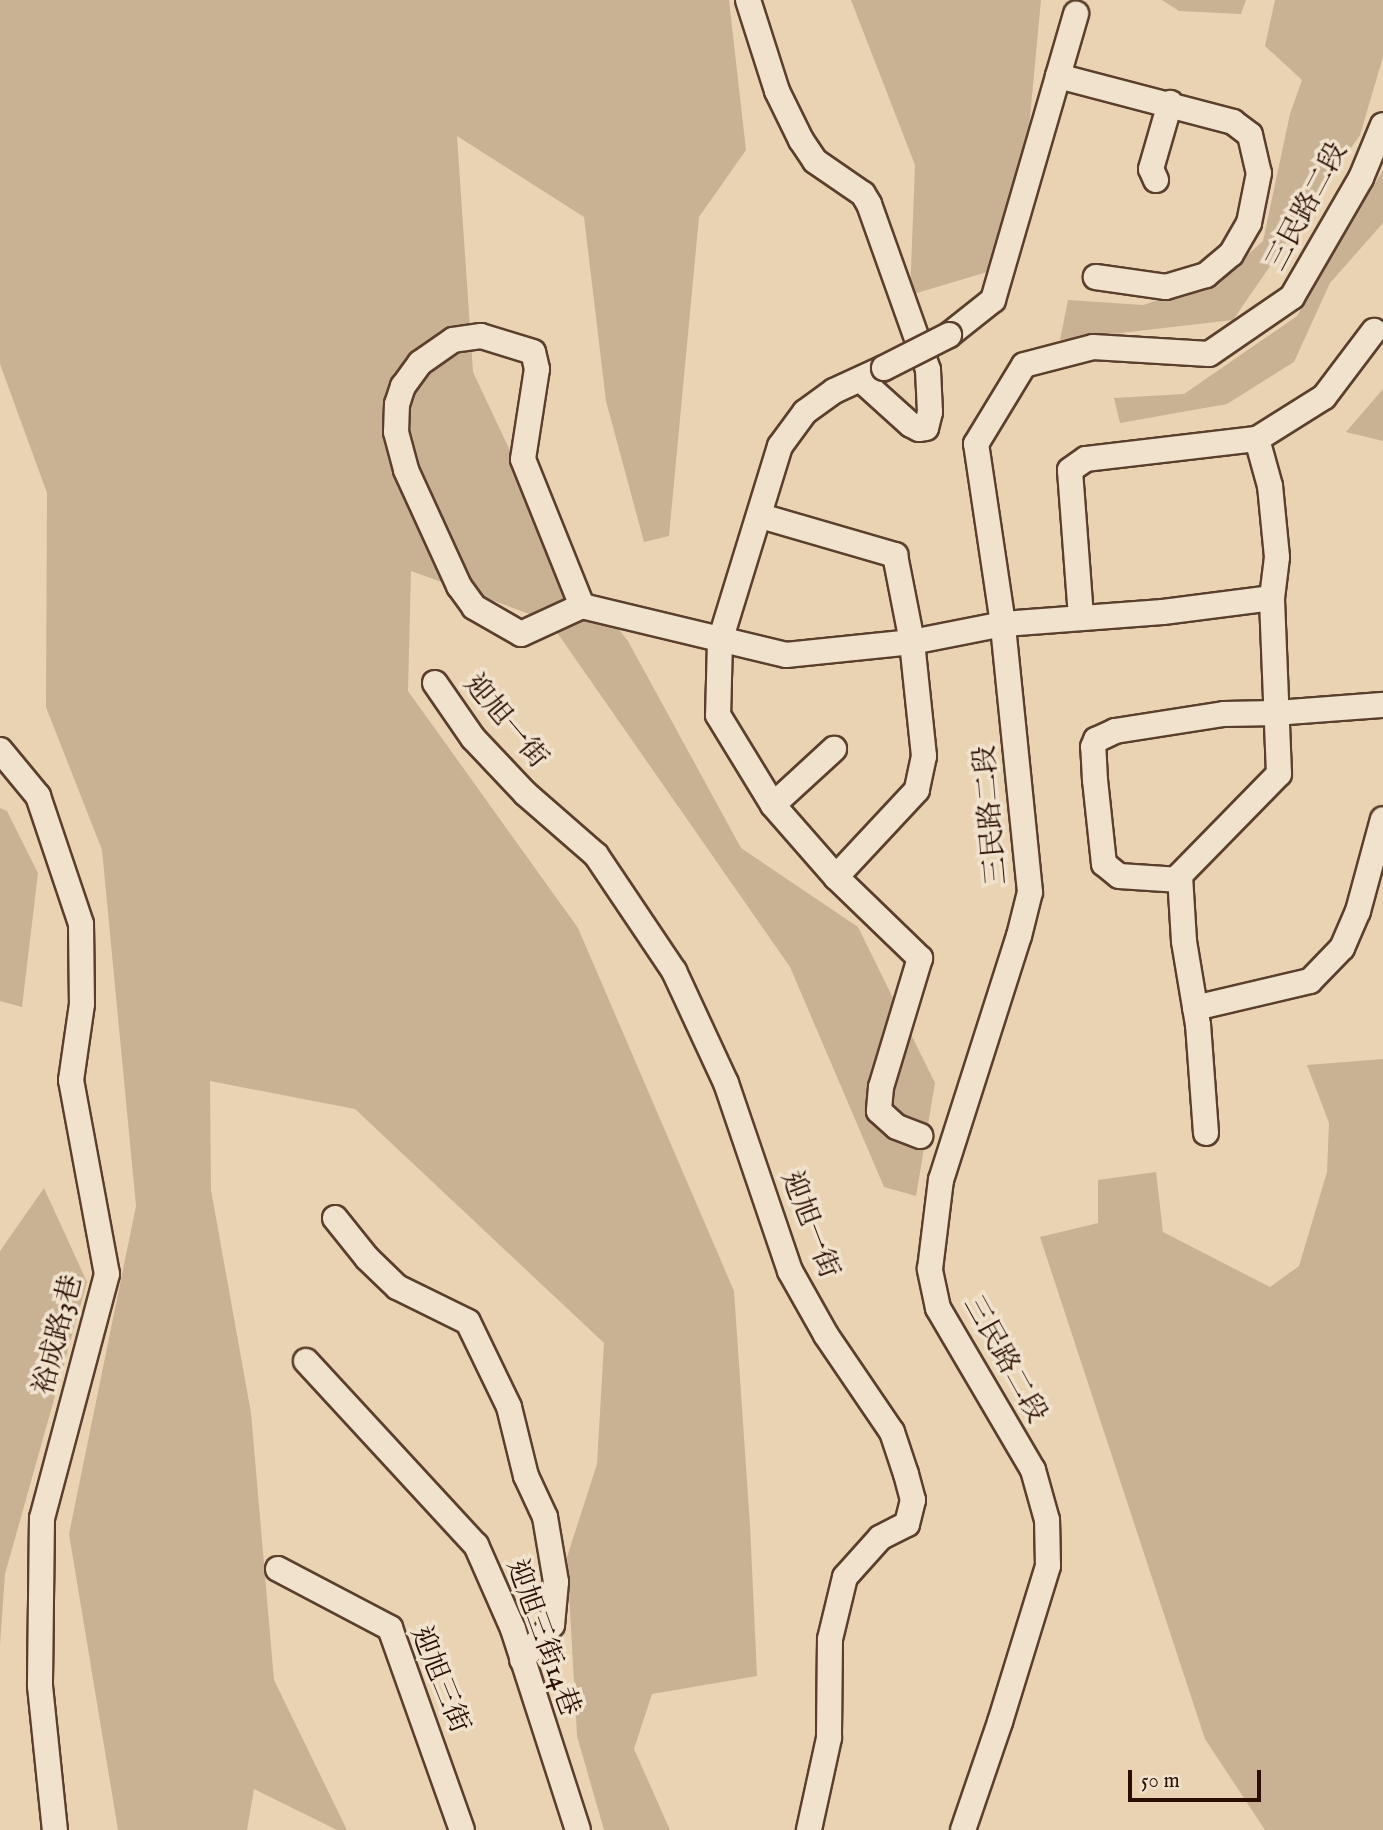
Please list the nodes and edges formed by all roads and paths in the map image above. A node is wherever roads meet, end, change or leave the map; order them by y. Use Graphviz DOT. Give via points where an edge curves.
graph roads {
  1 [pos="748,0"];
  2 [pos="1076,14"];
  3 [pos="1058,76"];
  4 [pos="1170,103"];
  5 [pos="1383,125"];
  6 [pos="1156,180"];
  7 [pos="1096,277"];
  8 [pos="1374,331"];
  9 [pos="861,380"];
  10 [pos="1257,439"];
  11 [pos="761,516"];
  12 [pos="1272,598"];
  13 [pos="582,606"];
  14 [pos="1081,617"];
  15 [pos="1003,624"];
  16 [pos="720,641"];
  17 [pos="912,642"];
  18 [pos="436,683"];
  19 [pos="1383,705"];
  20 [pos="1276,713"];
  21 [pos="834,749"];
  22 [pos="0,750"];
  23 [pos="774,805"];
  24 [pos="1383,819"];
  25 [pos="836,877"];
  26 [pos="1180,880"];
  27 [pos="1195,1008"];
  28 [pos="1206,1133"];
  29 [pos="920,1136"];
  30 [pos="335,1219"];
  31 [pos="306,1361"];
  32 [pos="278,1569"];
  33 [pos="522,1660"];
  34 [pos="55,1830"];
  35 [pos="462,1830"];
  36 [pos="578,1830"];
  37 [pos="809,1830"];
  38 [pos="963,1830"];
  1 -- 9 [label="street" via="777,90 801,140 815,161 863,194 869,204 928,370 926,428 911,425"];
  2 -- 3 [label="street"];
  3 -- 4 [label="street"];
  3 -- 9 [label="street, bridge" via="993,300 949,335"];
  4 -- 6 [label="street" via="1151,169"];
  4 -- 7 [label="street" via="1233,122 1250,135 1259,173 1249,223 1231,254 1206,275 1166,286"];
  5 -- 15 [label="street, 三民路二段" via="1361,178 1292,298 1209,354 1093,347 1024,365 975,444"];
  8 -- 10 [label="street" via="1324,397"];
  9 -- 11 [label="street" via="834,391 805,412 788,435 780,446"];
  10 -- 12 [label="street" via="1270,486 1277,557"];
  10 -- 14 [label="street" via="1086,459 1070,470"];
  11 -- 16 [label="street"];
  11 -- 17 [label="street" via="895,555"];
  12 -- 14 [label="street"];
  12 -- 20 [label="street"];
  13 -- 13 [label="street" via="521,634 474,607 459,586 406,470 396,432 403,386 421,363 453,340 481,336 533,352 537,369 523,459"];
  13 -- 16 [label="street"];
  14 -- 15 [label="street"];
  15 -- 17 [label="street"];
  15 -- 38 [label="street, 三民路二段" via="1030,891 941,1180 930,1269 938,1308 1033,1470 1047,1520 1048,1566"];
  16 -- 17 [label="street" via="786,655"];
  16 -- 23 [label="street" via="718,715"];
  17 -- 25 [label="street" via="924,756 917,790"];
  18 -- 37 [label="street, 迎旭一街" via="472,738 526,794 596,855 674,971 726,1083 790,1271 826,1335 892,1432 903,1463 913,1500 907,1524 880,1538 845,1577 830,1639 829,1738"];
  19 -- 20 [label="street"];
  20 -- 26 [label="street" via="1279,775"];
  20 -- 26 [label="street" via="1224,714 1115,731 1096,740 1095,780 1104,863 1119,876"];
  21 -- 23 [label="street"];
  22 -- 34 [label="street, 裕成路3巷" via="38,796 81,924 82,1004 71,1080 107,1274 42,1518 40,1686"];
  23 -- 25 [label="street"];
  24 -- 27 [label="street" via="1358,911 1342,948 1310,982"];
  25 -- 29 [label="street" via="920,958 881,1087 879,1111 897,1127"];
  26 -- 27 [label="street"];
  27 -- 28 [label="street"];
  30 -- 33 [label="street" via="397,1287 468,1322 509,1407 526,1476 545,1517 556,1582 552,1625"];
  31 -- 33 [label="street, 迎旭三街14巷" via="476,1545"];
  32 -- 35 [label="street, 迎旭三街" via="390,1629"];
  33 -- 36 [label="street, 迎旭三街14巷"];
}
